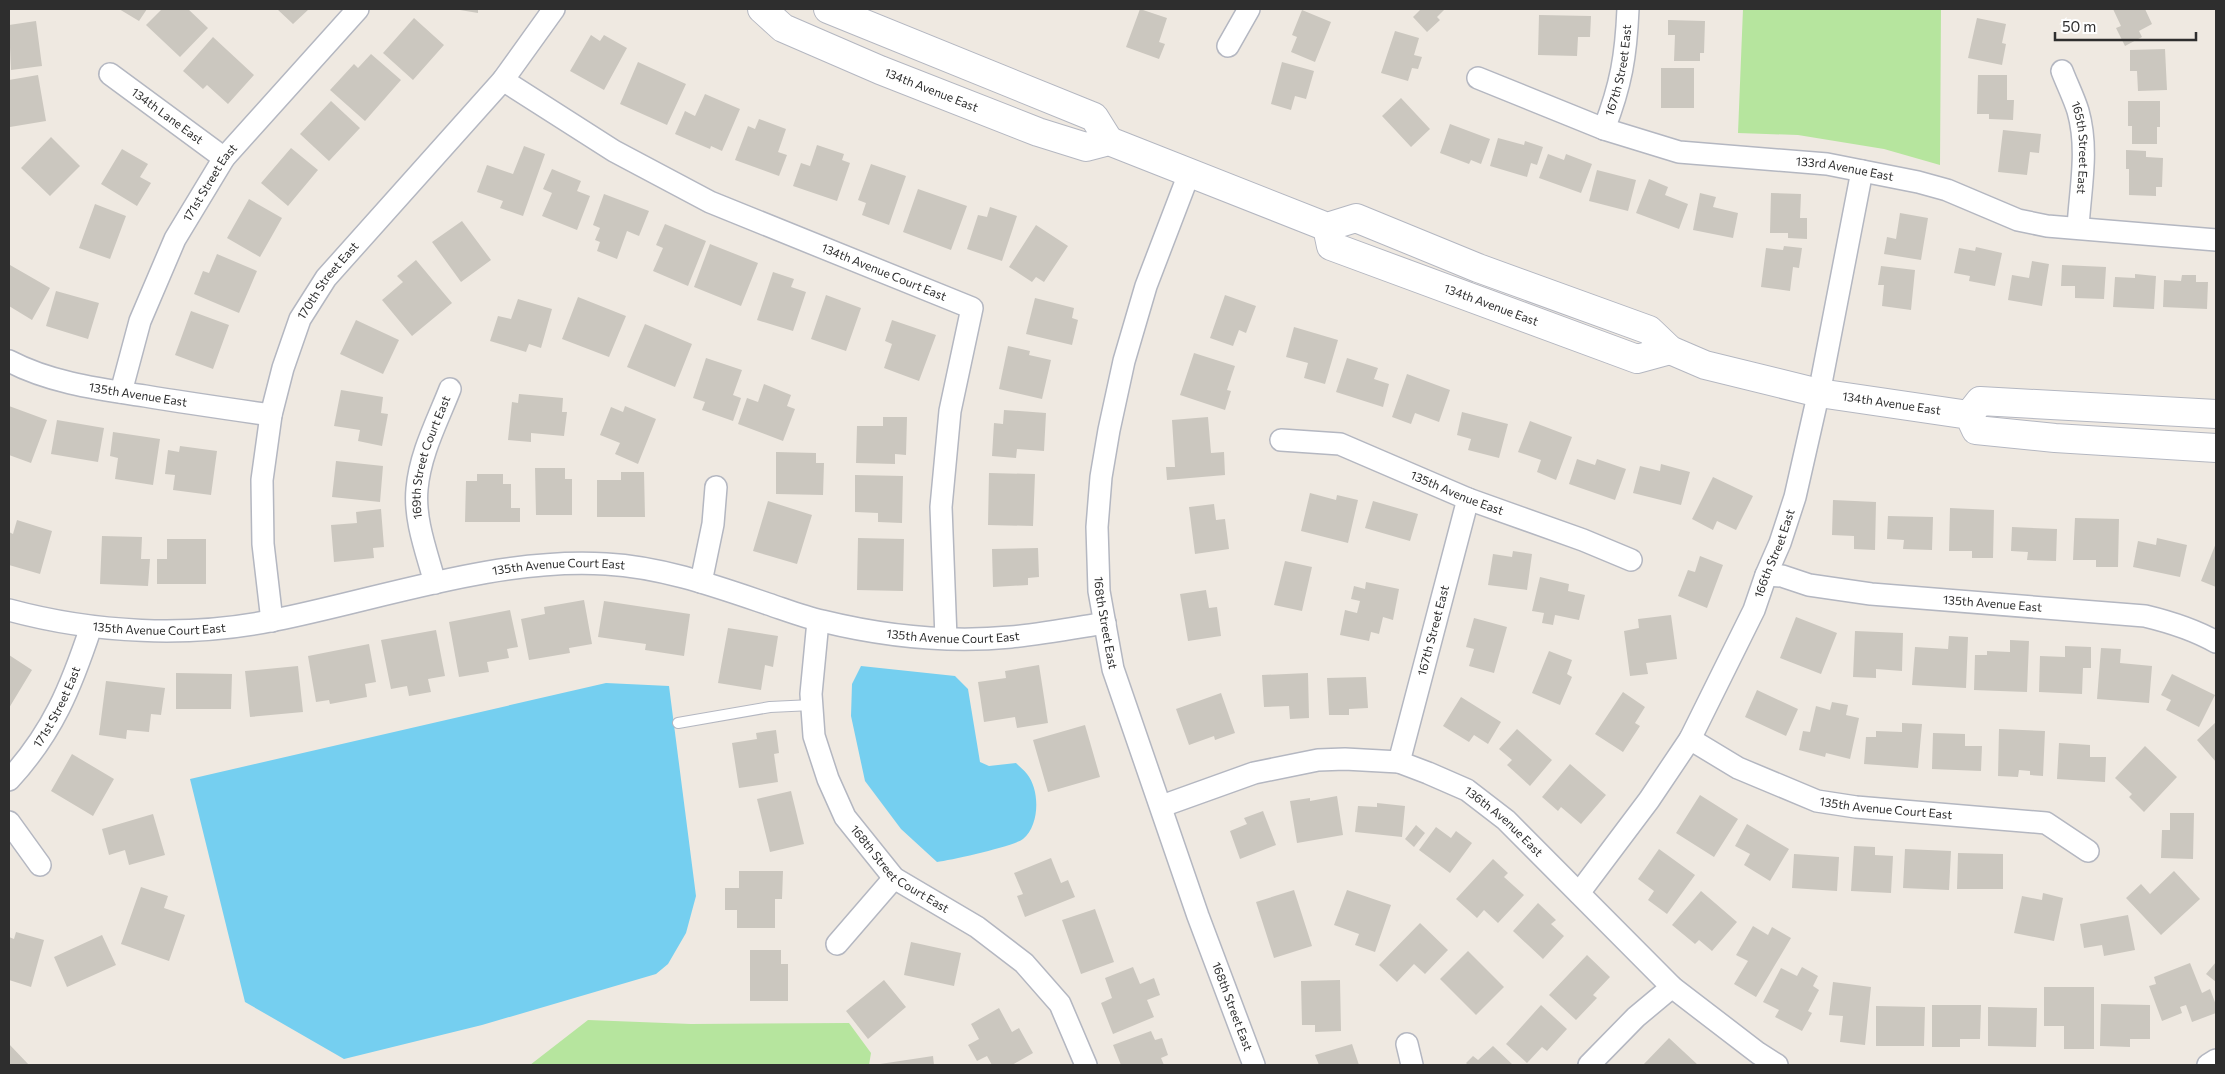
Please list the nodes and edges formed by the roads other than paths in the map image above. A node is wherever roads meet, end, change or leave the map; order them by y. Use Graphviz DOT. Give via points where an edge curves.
graph roads {
  1 [pos="358,9"];
  2 [pos="554,9"];
  3 [pos="762,9"];
  4 [pos="828,9"];
  5 [pos="1248,9"];
  6 [pos="1628,9"];
  7 [pos="1228,46"];
  8 [pos="2062,71"];
  9 [pos="110,74"];
  10 [pos="1478,78"];
  11 [pos="503,80"];
  12 [pos="1604,129"];
  13 [pos="1098,144"];
  14 [pos="224,158"];
  15 [pos="1190,171"];
  16 [pos="1862,171"];
  17 [pos="2078,228"];
  18 [pos="2216,240"];
  19 [pos="9,361"];
  20 [pos="450,390"];
  21 [pos="121,392"];
  22 [pos="1819,393"];
  23 [pos="2216,414"];
  24 [pos="271,415"];
  25 [pos="1973,422"];
  26 [pos="1281,440"];
  27 [pos="2216,448"];
  28 [pos="716,487"];
  29 [pos="1468,499"];
  30 [pos="1631,560"];
  31 [pos="1766,575"];
  32 [pos="701,582"];
  33 [pos="435,583"];
  34 [pos="9,610"];
  35 [pos="272,621"];
  36 [pos="818,621"];
  37 [pos="1105,624"];
  38 [pos="91,627"];
  39 [pos="946,638"];
  40 [pos="2216,642"];
  41 [pos="812,705"];
  42 [pos="678,723"];
  43 [pos="1690,739"];
  44 [pos="1399,762"];
  45 [pos="9,780"];
  46 [pos="1162,806"];
  47 [pos="9,822"];
  48 [pos="2088,851"];
  49 [pos="40,865"];
  50 [pos="894,878"];
  51 [pos="1579,893"];
  52 [pos="837,944"];
  53 [pos="1672,987"];
  54 [pos="1407,1044"];
  55 [pos="2216,1060"];
  56 [pos="1086,1065"];
  57 [pos="1254,1065"];
  58 [pos="1412,1065"];
  59 [pos="1589,1065"];
  60 [pos="1777,1065"];
  61 [pos="2208,1065"];
  1 -- 14 [label="street, 171st Street East"];
  2 -- 11 [label="street, 170th Street East"];
  3 -- 13 [label="street, 134th Avenue East" via="783,28 880,70 1038,132"];
  4 -- 13 [label="street" via="1094,117"];
  5 -- 7 [label="street"];
  6 -- 12 [label="street, 167th Street East" via="1621,76"];
  8 -- 17 [label="street, 165th Street East" via="2078,110 2083,141 2084,168"];
  9 -- 14 [label="street, 134th Lane East"];
  10 -- 12 [label="street, 133rd Avenue East"];
  11 -- 24 [label="street, 170th Street East" via="326,278 300,319"];
  11 -- 39 [label="street, 134th Avenue Court East" via="614,151 710,202 972,308 950,411 941,507"];
  12 -- 16 [label="street, 133rd Avenue East" via="1679,152 1827,164"];
  13 -- 15 [label="street, 134th Avenue East"];
  14 -- 21 [label="street, 171st Street East" via="175,238 140,321"];
  15 -- 22 [label="street, 134th Avenue East" via="1327,226 1356,218 1478,268 1650,330 1670,350 1706,365"];
  15 -- 37 [label="street, 168th Street East" via="1146,286 1124,361 1109,430 1097,527 1099,591"];
  16 -- 17 [label="street, 133rd Avenue East" via="1947,190 2018,220"];
  16 -- 22 [label="street, 166th Street East"];
  17 -- 18 [label="street, 133rd Avenue East"];
  19 -- 21 [label="street, 135th Avenue East" via="54,380"];
  20 -- 33 [label="street, 169th Street Court East" via="421,462 416,490 419,521"];
  21 -- 24 [label="street, 135th Avenue East"];
  22 -- 25 [label="street, 134th Avenue East"];
  22 -- 31 [label="street, 166th Street East" via="1795,497"];
  23 -- 25 [label="street" via="1980,401"];
  24 -- 35 [label="street, 170th Street East" via="262,489 263,544"];
  25 -- 27 [label="street, 134th Avenue East" via="2055,438"];
  26 -- 29 [label="street, 135th Avenue East" via="1340,444"];
  28 -- 32 [label="street" via="713,524"];
  29 -- 30 [label="street, 135th Avenue East"];
  29 -- 44 [label="street, 167th Street East"];
  31 -- 40 [label="street, 135th Avenue East" via="1782,576 1809,586 1871,594 2145,616 2199,632"];
  31 -- 43 [label="street, 166th Street East" via="1746,631"];
  32 -- 33 [label="street, 135th Avenue Court East" via="664,572 606,564 533,565"];
  32 -- 36 [label="street, 135th Avenue Court East"];
  33 -- 35 [label="street, 135th Avenue Court East"];
  34 -- 38 [label="street, 135th Avenue Court East"];
  35 -- 38 [label="street, 135th Avenue Court East" via="186,631"];
  36 -- 39 [label="street, 135th Avenue Court East" via="889,636"];
  36 -- 41 [label="street, 168th Street Court East"];
  37 -- 39 [label="street, 135th Avenue Court East" via="1010,637"];
  37 -- 46 [label="street, 168th Street East" via="1113,669"];
  38 -- 45 [label="street, 171st Street East" via="73,679 51,726"];
  41 -- 42 [label="lane" via="770,707"];
  41 -- 50 [label="street, 168th Street Court East" via="814,736 845,817"];
  43 -- 48 [label="street, 135th Avenue Court East" via="1738,768 1817,801 1856,808 2046,823"];
  43 -- 51 [label="street, 166th Street East"];
  44 -- 46 [label="street, 136th Avenue East" via="1318,760 1285,765"];
  44 -- 51 [label="street, 136th Avenue East" via="1467,790 1487,804"];
  46 -- 57 [label="street, 168th Street East" via="1198,916"];
  47 -- 49 [label="street"];
  50 -- 52 [label="street"];
  50 -- 56 [label="street, 168th Street Court East" via="977,927 1024,963 1060,1004"];
  51 -- 53 [label="street, 136th Avenue East"];
  53 -- 59 [label="street" via="1636,1017"];
  53 -- 60 [label="street, 136th Avenue East"];
  54 -- 58 [label="street"];
  55 -- 61 [label="street"];
}
